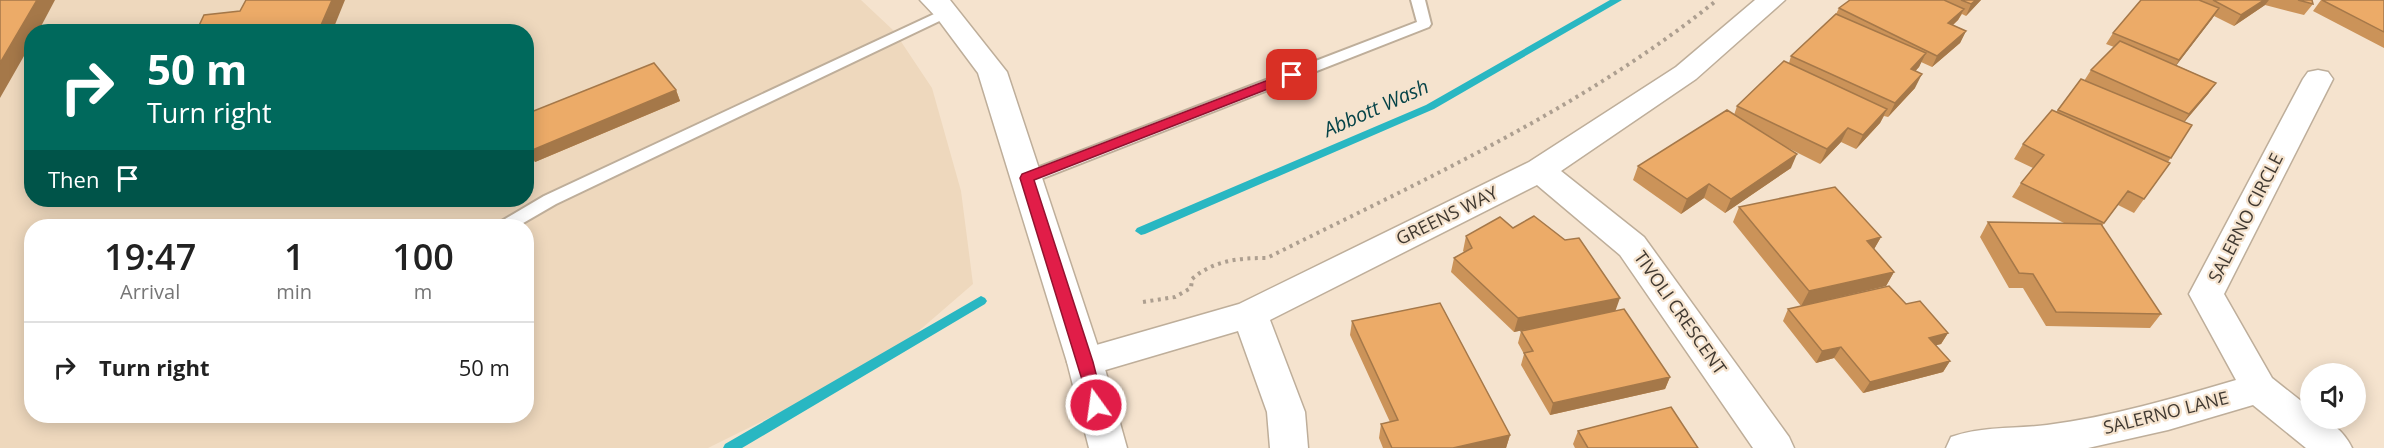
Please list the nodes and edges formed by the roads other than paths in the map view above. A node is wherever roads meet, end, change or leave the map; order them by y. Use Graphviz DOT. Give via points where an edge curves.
graph roads {
  1 [pos="1418,0"];
  2 [pos="1771,0"];
  3 [pos="941,6"];
  4 [pos="2318,79"];
  5 [pos="1540,170"];
  6 [pos="1027,178"];
  7 [pos="518,219"];
  8 [pos="1250,314"];
  9 [pos="1085,362"];
  10 [pos="2259,388"];
  11 [pos="1083,448"];
  12 [pos="1108,448"];
  13 [pos="1289,448"];
  14 [pos="1775,448"];
  15 [pos="1965,448"];
  16 [pos="2333,448"];
  1 -- 6 [label="lane" via="1424,24"];
  2 -- 5 [label="street, GREENS WAY" via="1686,73"];
  3 -- 6 [label="street" via="992,72"];
  3 -- 7 [label="lane"];
  4 -- 10 [label="street, SALERNO CIRCLE" via="2206,294"];
  5 -- 8 [label="street, GREENS WAY"];
  5 -- 14 [label="street, TIVOLI CRESCENT" via="1632,246"];
  6 -- 9 [label="street"];
  8 -- 9 [label="street, GREENS WAY"];
  8 -- 13 [label="street" via="1286,412"];
  9 -- 11 [label="street"];
  9 -- 12 [label="street"];
  10 -- 15 [label="street, SALERNO LANE" via="2168,415 2048,441"];
  10 -- 16 [label="street"];
}
